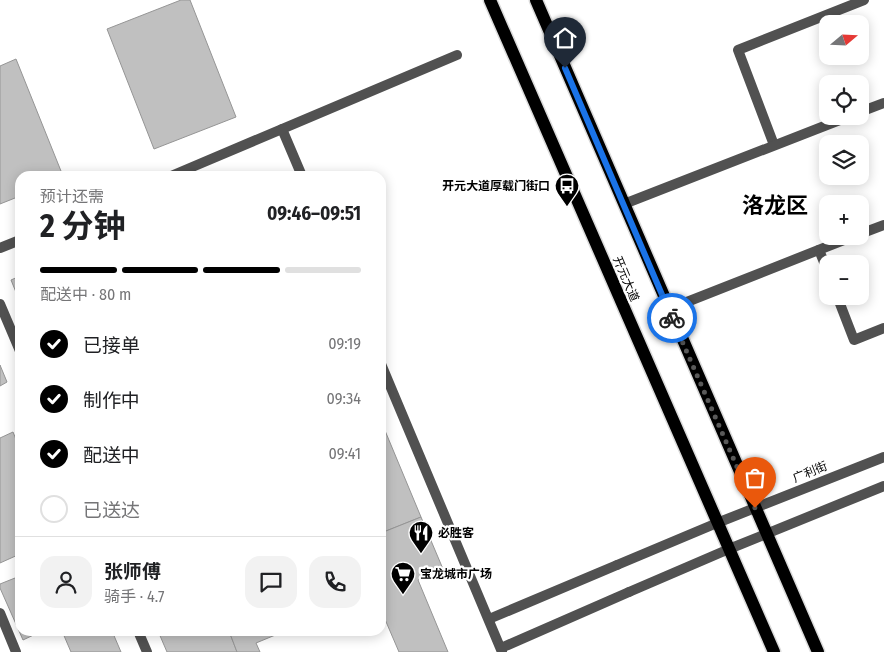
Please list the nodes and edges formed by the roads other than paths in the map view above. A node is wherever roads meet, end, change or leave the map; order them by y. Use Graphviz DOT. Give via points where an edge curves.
graph roads {
  1 [pos="490,0"];
  2 [pos="536,0"];
  3 [pos="864,0"];
  4 [pos="457,55"];
  5 [pos="884,103"];
  6 [pos="869,109"];
  7 [pos="826,125"];
  8 [pos="282,129"];
  9 [pos="774,145"];
  10 [pos="183,171"];
  11 [pos="300,171"];
  12 [pos="624,204"];
  13 [pos="884,225"];
  14 [pos="869,231"];
  15 [pos="15,242"];
  16 [pos="832,245"];
  17 [pos="0,248"];
  18 [pos="819,250"];
  19 [pos="821,255"];
  20 [pos="0,304"];
  21 [pos="840,305"];
  22 [pos="669,309"];
  23 [pos="884,328"];
  24 [pos="15,339"];
  25 [pos="386,376"];
  26 [pos="884,457"];
  27 [pos="884,486"];
  28 [pos="755,508"];
  29 [pos="717,523"];
  30 [pos="766,534"];
  31 [pos="729,549"];
  32 [pos="0,614"];
  33 [pos="489,619"];
  34 [pos="140,636"];
  35 [pos="502,650"];
  36 [pos="16,652"];
  37 [pos="147,652"];
  38 [pos="774,652"];
  39 [pos="818,652"];
  1 -- 29 [label="main road, 开元大道"];
  2 -- 12 [label="main road"];
  3 -- 9 [label="street" via="738,50"];
  4 -- 8 [label="street"];
  5 -- 6 [label="street"];
  7 -- 9 [label="street"];
  8 -- 10 [label="street"];
  8 -- 11 [label="street"];
  9 -- 12 [label="street"];
  12 -- 22 [label="main road"];
  13 -- 14 [label="street"];
  15 -- 17 [label="street"];
  16 -- 18 [label="street"];
  18 -- 19 [label="street"];
  18 -- 22 [label="street"];
  20 -- 24 [label="street"];
  21 -- 23 [label="street" via="854,340"];
  22 -- 28 [label="main road"];
  25 -- 33 [label="street"];
  26 -- 28 [label="street, 广利街"];
  27 -- 30 [label="street"];
  28 -- 29 [label="street, 广利街"];
  28 -- 30 [label="main road"];
  29 -- 31 [label="main road, 开元大道"];
  29 -- 33 [label="street, 广利街"];
  30 -- 31 [label="street"];
  30 -- 39 [label="main road"];
  31 -- 35 [label="street"];
  31 -- 38 [label="main road, 开元大道"];
  32 -- 36 [label="street"];
  33 -- 35 [label="street"];
  34 -- 37 [label="street"];
}
